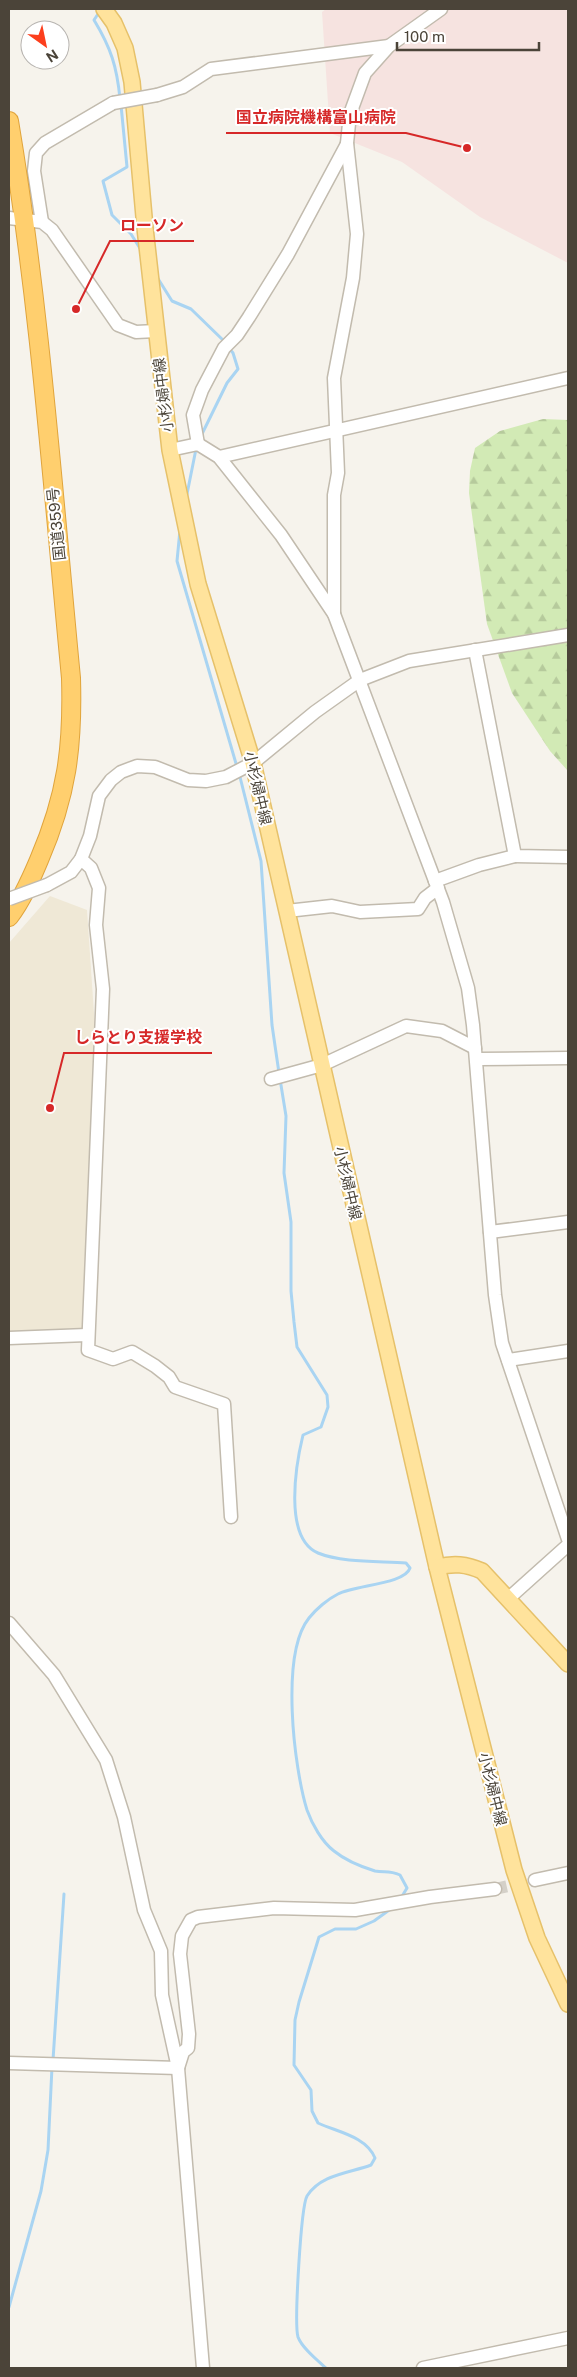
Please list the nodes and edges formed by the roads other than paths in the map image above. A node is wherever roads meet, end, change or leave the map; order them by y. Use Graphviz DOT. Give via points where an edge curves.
graph roads {
  1 [pos="104,9"];
  2 [pos="441,9"];
  3 [pos="390,46"];
  4 [pos="9,121"];
  5 [pos="347,143"];
  6 [pos="25,220"];
  7 [pos="156,331"];
  8 [pos="568,378"];
  9 [pos="337,431"];
  10 [pos="198,444"];
  11 [pos="170,450"];
  12 [pos="219,457"];
  13 [pos="334,614"];
  14 [pos="568,635"];
  15 [pos="475,650"];
  16 [pos="360,680"];
  17 [pos="253,763"];
  18 [pos="515,856"];
  19 [pos="568,857"];
  20 [pos="81,859"];
  21 [pos="436,884"];
  22 [pos="9,899"];
  23 [pos="287,911"];
  24 [pos="9,917"];
  25 [pos="478,1054"];
  26 [pos="568,1058"];
  27 [pos="322,1065"];
  28 [pos="272,1080"];
  29 [pos="568,1222"];
  30 [pos="490,1232"];
  31 [pos="87,1335"];
  32 [pos="9,1338"];
  33 [pos="568,1351"];
  34 [pos="508,1360"];
  35 [pos="231,1517"];
  36 [pos="568,1539"];
  37 [pos="568,1545"];
  38 [pos="437,1567"];
  39 [pos="510,1598"];
  40 [pos="9,1623"];
  41 [pos="568,1664"];
  42 [pos="568,1873"];
  43 [pos="534,1880"];
  44 [pos="496,1889"];
  45 [pos="568,2004"];
  46 [pos="9,2063"];
  47 [pos="178,2068"];
  48 [pos="568,2338"];
  49 [pos="203,2368"];
  50 [pos="424,2368"];
  1 -- 7 [label="main road, 小杉婦中線" via="114,23 124,48 132,82"];
  2 -- 3 [label="street"];
  3 -- 5 [label="street" via="365,73 350,114"];
  3 -- 6 [label="street, bridge" via="211,69 183,87 113,103 45,143 36,153"];
  4 -- 6 [label="highway, 国道359号"];
  5 -- 9 [label="street" via="357,234 353,278 334,378"];
  5 -- 10 [label="street" via="288,254 249,317 224,348 202,390 192,415"];
  6 -- 7 [label="street" via="52,230 118,325 136,332"];
  6 -- 24 [label="highway, 国道359号" via="73,725 68,771 50,834"];
  7 -- 11 [label="main road, 小杉婦中線"];
  8 -- 9 [label="street"];
  9 -- 12 [label="street"];
  9 -- 13 [label="street"];
  10 -- 11 [label="street"];
  10 -- 12 [label="street"];
  11 -- 17 [label="main road, 小杉婦中線" via="198,584"];
  12 -- 13 [label="street" via="281,535"];
  13 -- 16 [label="street"];
  14 -- 15 [label="street"];
  15 -- 16 [label="street" via="409,661"];
  15 -- 18 [label="street"];
  16 -- 17 [label="street"];
  16 -- 21 [label="street"];
  17 -- 20 [label="street" via="226,777 206,781 188,780 155,767 137,766 121,772 99,796"];
  17 -- 23 [label="main road, 小杉婦中線"];
  18 -- 19 [label="street"];
  18 -- 21 [label="street" via="479,865"];
  20 -- 22 [label="street, bridge" via="71,872 48,885"];
  20 -- 31 [label="street" via="91,868 99,888 96,925 103,989"];
  21 -- 23 [label="street" via="418,909 360,912 332,906"];
  21 -- 25 [label="street" via="468,988"];
  23 -- 27 [label="main road, 小杉婦中線"];
  25 -- 26 [label="street"];
  25 -- 27 [label="street" via="442,1031 406,1026"];
  25 -- 30 [label="street"];
  27 -- 28 [label="street"];
  27 -- 38 [label="main road, 小杉婦中線"];
  29 -- 30 [label="street"];
  30 -- 34 [label="street" via="495,1295 502,1343"];
  31 -- 32 [label="street"];
  31 -- 35 [label="street" via="88,1350 113,1359 132,1352 155,1366 175,1387 224,1404"];
  33 -- 34 [label="street"];
  34 -- 36 [label="street"];
  37 -- 39 [label="street"];
  38 -- 39 [label="main road" via="451,1563 466,1564 482,1571"];
  38 -- 45 [label="main road, 小杉婦中線" via="514,1870 537,1938"];
  39 -- 41 [label="main road"];
  40 -- 47 [label="street" via="54,1675 106,1760 124,1817 144,1910 162,1951 162,1994"];
  42 -- 43 [label="street"];
  44 -- 47 [label="street" via="355,1910 307,1908 198,1916 191,1920 182,1936 180,1954 189,2034 188,2048 183,2052"];
  46 -- 47 [label="street"];
  47 -- 49 [label="street"];
  48 -- 50 [label="street"];
}
